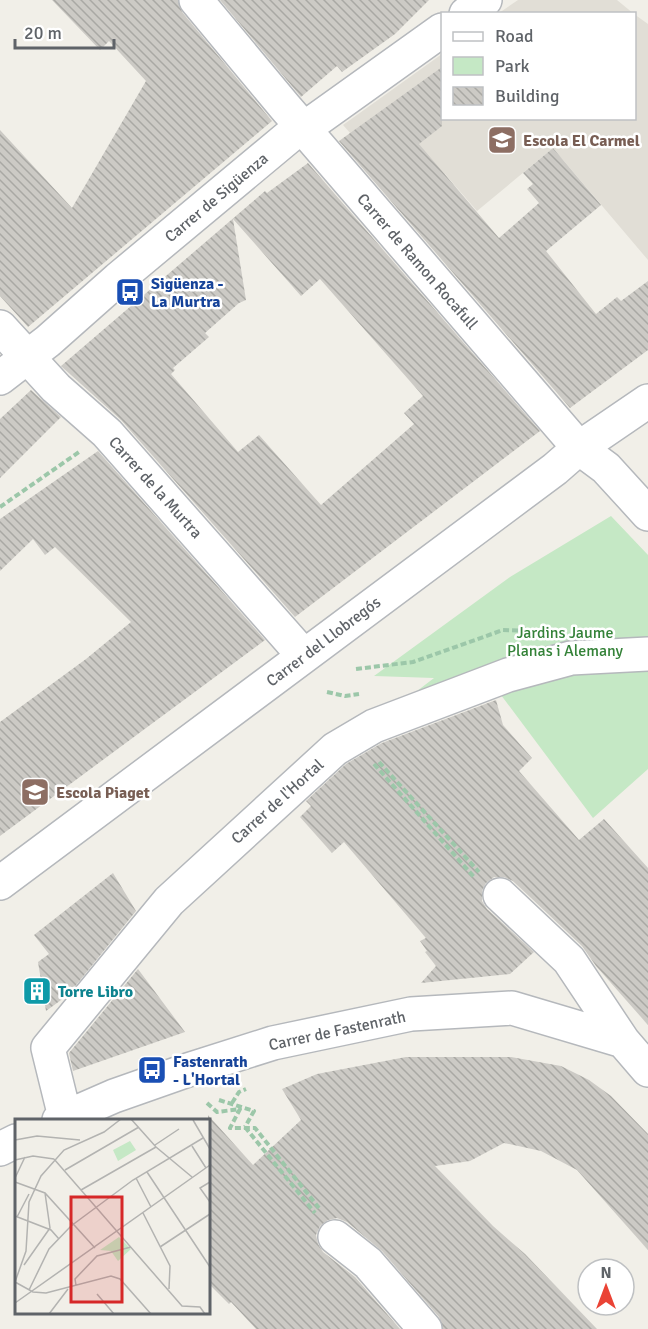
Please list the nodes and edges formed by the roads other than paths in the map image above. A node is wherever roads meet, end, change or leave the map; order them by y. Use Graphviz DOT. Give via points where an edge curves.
graph roads {
  1 [pos="196,0"];
  2 [pos="485,0"];
  3 [pos="469,12"];
  4 [pos="441,31"];
  5 [pos="305,129"];
  6 [pos="0,327"];
  7 [pos="28,356"];
  8 [pos="0,378"];
  9 [pos="648,401"];
  10 [pos="579,448"];
  11 [pos="648,514"];
  12 [pos="648,654"];
  13 [pos="304,656"];
  14 [pos="0,883"];
  15 [pos="500,895"];
  16 [pos="623,1041"];
  17 [pos="648,1070"];
  18 [pos="62,1119"];
  19 [pos="15,1142"];
  20 [pos="0,1149"];
  21 [pos="334,1237"];
  22 [pos="425,1329"];
  1 -- 5 [label="street, Carrer de Ramon Rocafull"];
  2 -- 3 [label="street"];
  4 -- 5 [label="street, Carrer de Sigüenza"];
  5 -- 7 [label="street, Carrer de Sigüenza" via="292,134"];
  5 -- 10 [label="street, Carrer de Ramon Rocafull"];
  6 -- 7 [label="street, Carrer de la Murtra"];
  7 -- 8 [label="street, Carrer de Sigüenza"];
  7 -- 13 [label="street, Carrer de la Murtra" via="56,388 107,433"];
  9 -- 10 [label="street, Carrer del Llobregós"];
  10 -- 11 [label="street, Carrer de Ramon Rocafull" via="606,468"];
  10 -- 13 [label="street, Carrer del Llobregós"];
  12 -- 18 [label="street, Carrer de l'Hortal" via="571,658 508,675 374,726 334,749 169,901 48,1048"];
  13 -- 14 [label="street, Carrer del Llobregós"];
  15 -- 16 [label="street" via="569,960"];
  16 -- 17 [label="street"];
  16 -- 18 [label="street, Carrer de Fastenrath" via="512,1008 411,1014 273,1043 114,1096"];
  19 -- 20 [label="street"];
  21 -- 22 [label="street" via="368,1263"];
}
